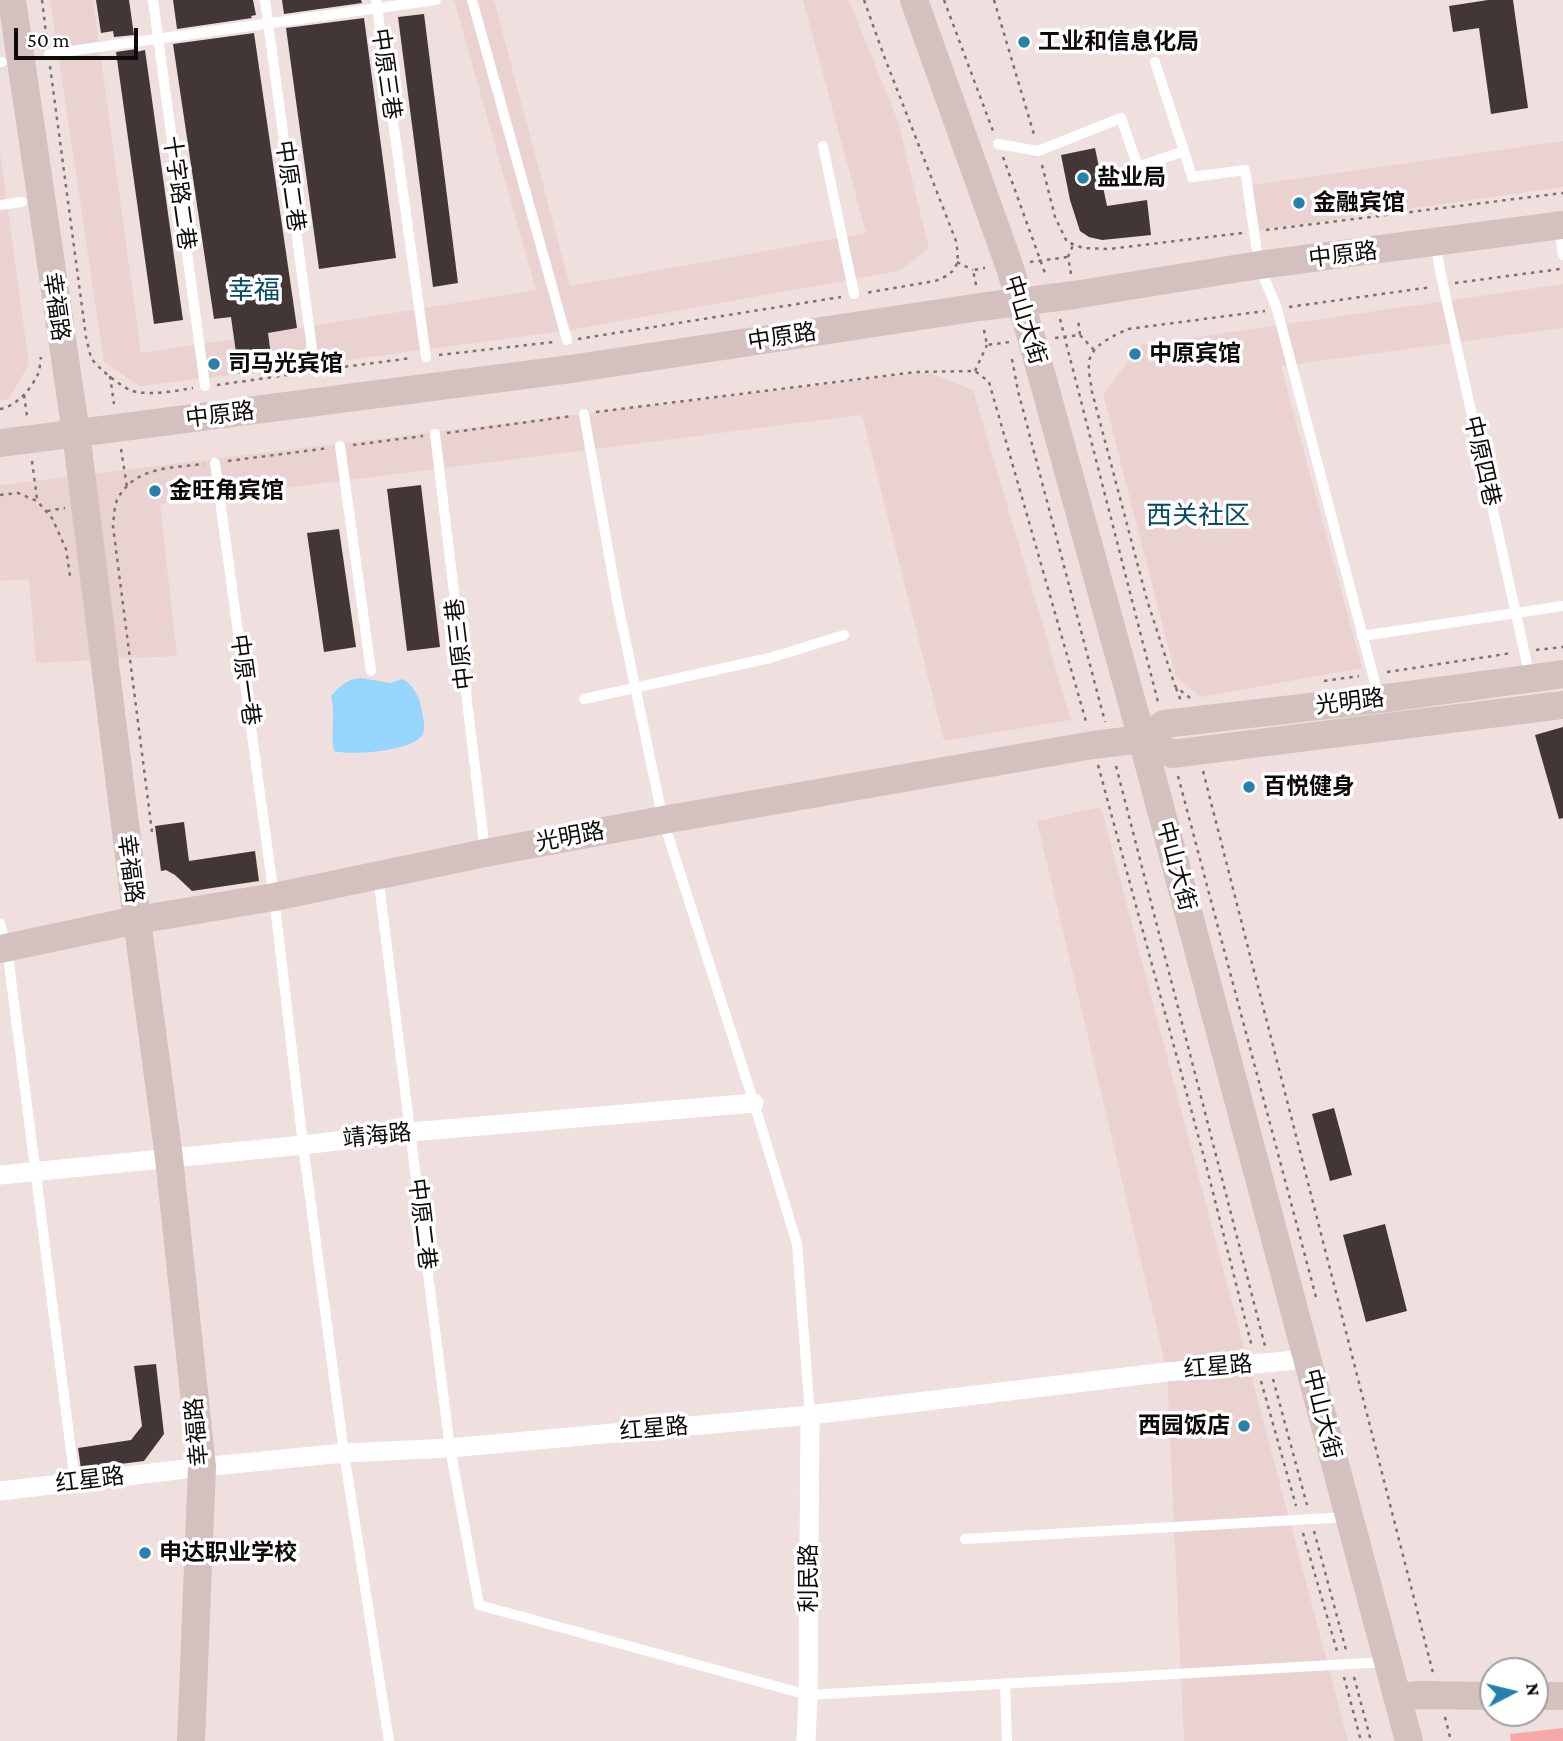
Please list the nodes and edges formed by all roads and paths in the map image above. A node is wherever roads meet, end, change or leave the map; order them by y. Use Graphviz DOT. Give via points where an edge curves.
graph roads {
  1 [pos="12,0"];
  2 [pos="42,0"];
  3 [pos="153,0"];
  4 [pos="265,0"];
  5 [pos="436,0"];
  6 [pos="472,0"];
  7 [pos="864,0"];
  8 [pos="914,0"];
  9 [pos="376,4"];
  10 [pos="268,24"];
  11 [pos="158,39"];
  12 [pos="49,54"];
  13 [pos="1155,62"];
  14 [pos="998,144"];
  15 [pos="822,146"];
  16 [pos="1184,151"];
  17 [pos="1563,193"];
  18 [pos="22,202"];
  19 [pos="0,205"];
  20 [pos="1561,225"];
  21 [pos="1254,232"];
  22 [pos="1163,242"];
  23 [pos="1435,243"];
  24 [pos="1073,244"];
  25 [pos="1563,256"];
  26 [pos="1068,257"];
  27 [pos="957,262"];
  28 [pos="1259,265"];
  29 [pos="1563,268"];
  30 [pos="973,270"];
  31 [pos="1443,285"];
  32 [pos="855,294"];
  33 [pos="1020,302"];
  34 [pos="1277,309"];
  35 [pos="1080,335"];
  36 [pos="567,341"];
  37 [pos="987,345"];
  38 [pos="1094,350"];
  39 [pos="41,355"];
  40 [pos="1012,355"];
  41 [pos="426,357"];
  42 [pos="315,371"];
  43 [pos="975,371"];
  44 [pos="205,386"];
  45 [pos="0,409"];
  46 [pos="584,414"];
  47 [pos="76,433"];
  48 [pos="435,434"];
  49 [pos="0,443"];
  50 [pos="340,446"];
  51 [pos="215,463"];
  52 [pos="0,495"];
  53 [pos="70,576"];
  54 [pos="1563,606"];
  55 [pos="1516,613"];
  56 [pos="844,635"];
  57 [pos="1362,636"];
  58 [pos="1563,647"];
  59 [pos="1527,665"];
  60 [pos="371,671"];
  61 [pos="1563,674"];
  62 [pos="1322,682"];
  63 [pos="1175,686"];
  64 [pos="1375,686"];
  65 [pos="635,688"];
  66 [pos="584,699"];
  67 [pos="1563,705"];
  68 [pos="1195,710"];
  69 [pos="1142,739"];
  70 [pos="1111,743"];
  71 [pos="1198,751"];
  72 [pos="663,820"];
  73 [pos="485,853"];
  74 [pos="378,876"];
  75 [pos="274,897"];
  76 [pos="136,920"];
  77 [pos="2,940"];
  78 [pos="754,1103"];
  79 [pos="410,1132"];
  80 [pos="303,1144"];
  81 [pos="169,1158"];
  82 [pos="36,1171"];
  83 [pos="0,1175"];
  84 [pos="1308,1359"];
  85 [pos="1269,1363"];
  86 [pos="810,1415"];
  87 [pos="450,1448"];
  88 [pos="344,1454"];
  89 [pos="202,1467"];
  90 [pos="75,1482"];
  91 [pos="0,1491"];
  92 [pos="1349,1517"];
  93 [pos="1311,1519"];
  94 [pos="965,1539"];
  95 [pos="1388,1661"];
  96 [pos="1350,1664"];
  97 [pos="1005,1684"];
  98 [pos="808,1695"];
  99 [pos="1439,1695"];
  100 [pos="1479,1696"];
  101 [pos="1398,1697"];
  102 [pos="191,1741"];
  103 [pos="389,1741"];
  104 [pos="806,1741"];
  105 [pos="1007,1741"];
  106 [pos="1371,1741"];
  107 [pos="1409,1741"];
  108 [pos="1451,1741"];
  1 -- 47 [label="street, 幸福路"];
  2 -- 12 [label="path"];
  3 -- 11 [label="lane, 十字路二巷"];
  4 -- 10 [label="lane, 中原二巷"];
  5 -- 9 [label="lane"];
  6 -- 36 [label="lane"];
  7 -- 27 [label="path" via="956,241"];
  8 -- 33 [label="street, 中山大街"];
  9 -- 10 [label="lane"];
  9 -- 41 [label="lane, 中原三巷"];
  10 -- 11 [label="lane"];
  10 -- 42 [label="lane, 中原二巷"];
  11 -- 12 [label="lane"];
  11 -- 44 [label="lane, 十字路二巷"];
  12 -- 44 [label="path" via="90,355 133,392"];
  13 -- 16 [label="lane"];
  14 -- 16 [label="lane" via="1038,151 1121,118 1138,167"];
  15 -- 32 [label="lane"];
  16 -- 21 [label="lane" via="1192,177 1245,170"];
  17 -- 21 [label="path"];
  18 -- 19 [label="lane"];
  20 -- 23 [label="street, 中原路"];
  20 -- 25 [label="lane"];
  21 -- 22 [label="path"];
  21 -- 28 [label="lane"];
  23 -- 28 [label="street, 中原路"];
  23 -- 31 [label="lane, 中原四巷"];
  24 -- 26 [label="path"];
  27 -- 30 [label="path"];
  27 -- 32 [label="path" via="953,272 935,281"];
  28 -- 33 [label="street, 中原路"];
  28 -- 34 [label="lane"];
  29 -- 31 [label="path"];
  31 -- 34 [label="path"];
  31 -- 55 [label="lane, 中原四巷"];
  32 -- 36 [label="path"];
  33 -- 47 [label="street, 中原路" via="571,369"];
  33 -- 69 [label="street, 中山大街"];
  34 -- 38 [label="path" via="1128,329"];
  34 -- 57 [label="lane"];
  35 -- 38 [label="path"];
  36 -- 41 [label="path"];
  37 -- 43 [label="path"];
  38 -- 63 [label="path" via="1089,362 1092,392 1147,600"];
  39 -- 45 [label="path" via="38,373 24,395"];
  40 -- 70 [label="path"];
  41 -- 42 [label="path"];
  42 -- 44 [label="path"];
  46 -- 65 [label="lane"];
  47 -- 49 [label="street, 中原路"];
  47 -- 76 [label="street, 幸福路"];
  48 -- 73 [label="lane, 中原三巷"];
  50 -- 60 [label="lane"];
  51 -- 75 [label="lane, 中原一巷"];
  52 -- 53 [label="path" via="18,493 37,501 52,518 66,549"];
  54 -- 55 [label="lane"];
  55 -- 57 [label="lane"];
  55 -- 59 [label="lane, 中原四巷"];
  56 -- 65 [label="lane" via="770,659"];
  57 -- 64 [label="lane"];
  58 -- 59 [label="path"];
  59 -- 61 [label="street, 光明路"];
  59 -- 64 [label="street, 光明路"];
  59 -- 64 [label="path"];
  62 -- 64 [label="path"];
  63 -- 68 [label="path"];
  63 -- 68 [label="path" via="1190,698"];
  64 -- 68 [label="street, 光明路"];
  65 -- 66 [label="lane"];
  65 -- 72 [label="lane"];
  67 -- 71 [label="street, 光明路"];
  68 -- 69 [label="street, 光明路"];
  69 -- 70 [label="street, 光明路"];
  69 -- 71 [label="street, 光明路" via="1172,754"];
  69 -- 84 [label="street, 中山大街"];
  70 -- 72 [label="street, 光明路"];
  70 -- 85 [label="path"];
  71 -- 99 [label="path"];
  72 -- 73 [label="street, 光明路"];
  72 -- 78 [label="lane"];
  73 -- 74 [label="street, 光明路"];
  74 -- 75 [label="street, 光明路"];
  74 -- 79 [label="lane, 中原二巷"];
  75 -- 76 [label="street, 光明路"];
  75 -- 80 [label="lane, 中原一巷"];
  76 -- 77 [label="street, 光明路"];
  76 -- 81 [label="street, 幸福路"];
  77 -- 82 [label="lane"];
  78 -- 79 [label="street, 靖海路"];
  78 -- 86 [label="lane" via="797,1244"];
  79 -- 80 [label="street, 靖海路"];
  79 -- 87 [label="lane, 中原二巷"];
  80 -- 81 [label="street, 靖海路"];
  80 -- 88 [label="lane, 中原一巷"];
  81 -- 82 [label="street, 靖海路"];
  81 -- 89 [label="street, 幸福路"];
  82 -- 83 [label="street, 靖海路"];
  82 -- 90 [label="lane"];
  84 -- 85 [label="street, 红星路"];
  84 -- 92 [label="street, 中山大街"];
  85 -- 86 [label="street, 红星路"];
  85 -- 93 [label="path"];
  86 -- 87 [label="street, 红星路"];
  86 -- 98 [label="street, 利民路"];
  87 -- 88 [label="street, 红星路"];
  87 -- 98 [label="lane, 中原二巷" via="479,1605"];
  88 -- 89 [label="street, 红星路"];
  88 -- 103 [label="lane, 中原一巷"];
  89 -- 90 [label="street, 红星路"];
  89 -- 102 [label="street, 幸福路"];
  90 -- 91 [label="street, 红星路"];
  92 -- 93 [label="lane"];
  92 -- 95 [label="street, 中山大街"];
  93 -- 94 [label="lane"];
  93 -- 96 [label="path"];
  95 -- 96 [label="lane"];
  95 -- 101 [label="street, 中山大街"];
  96 -- 97 [label="lane"];
  96 -- 106 [label="path"];
  97 -- 98 [label="lane"];
  97 -- 105 [label="lane"];
  98 -- 104 [label="street, 利民路"];
  99 -- 100 [label="street"];
  99 -- 101 [label="street"];
  99 -- 108 [label="path"];
  101 -- 107 [label="street, 中山大街"];
}
